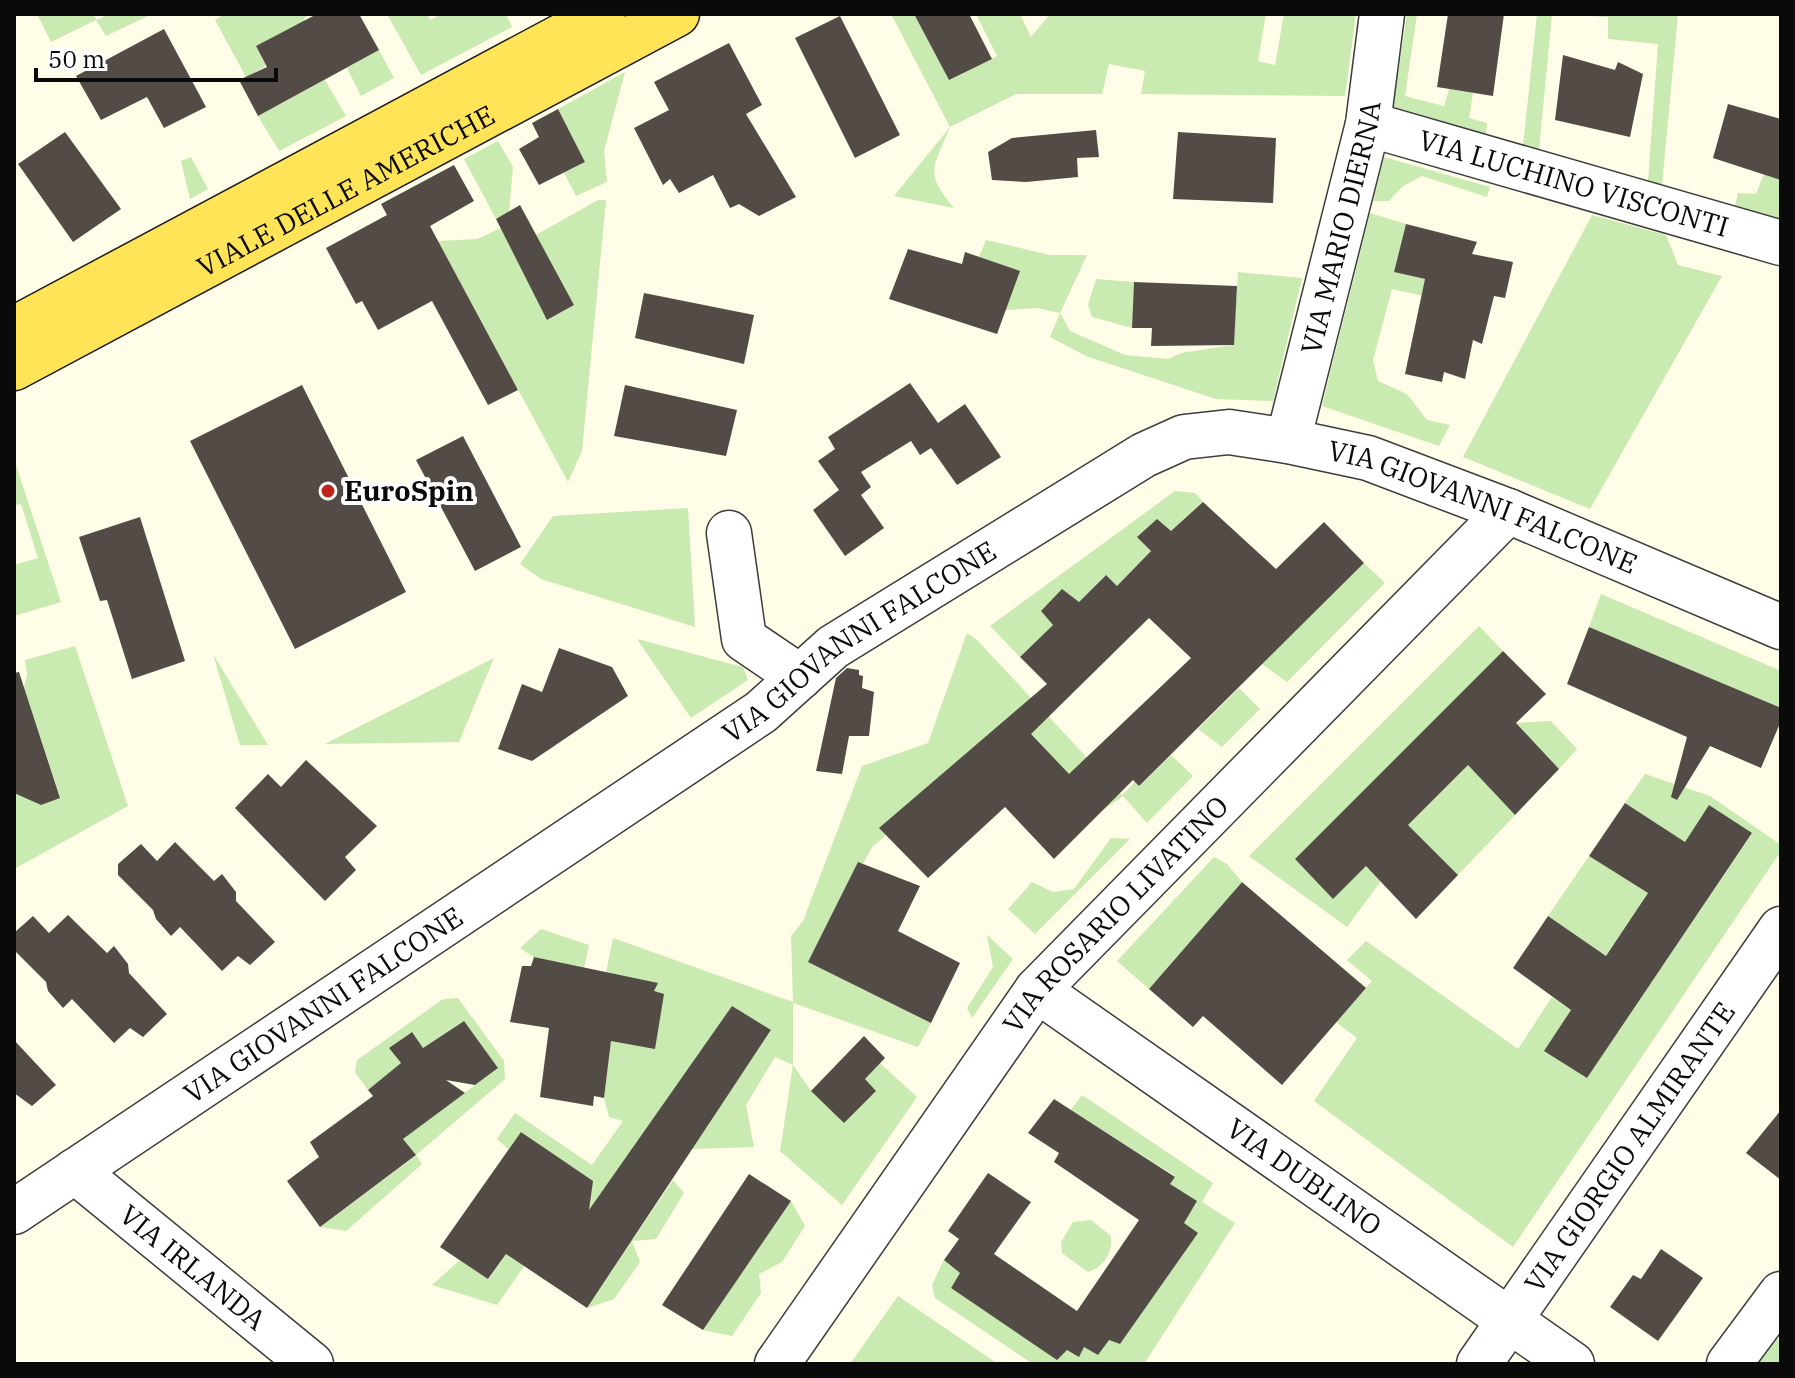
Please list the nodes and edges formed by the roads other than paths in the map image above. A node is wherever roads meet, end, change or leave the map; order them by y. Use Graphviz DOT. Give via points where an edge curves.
graph roads {
  1 [pos="603,14"];
  2 [pos="677,14"];
  3 [pos="1382,14"];
  4 [pos="1368,124"];
  5 [pos="1781,243"];
  6 [pos="14,329"];
  7 [pos="14,368"];
  8 [pos="1288,441"];
  9 [pos="1508,511"];
  10 [pos="729,533"];
  11 [pos="1781,627"];
  12 [pos="800,677"];
  13 [pos="1781,929"];
  14 [pos="1037,990"];
  15 [pos="75,1171"];
  16 [pos="14,1212"];
  17 [pos="1781,1294"];
  18 [pos="1509,1320"];
  19 [pos="311,1364"];
  20 [pos="777,1364"];
  21 [pos="1479,1364"];
  22 [pos="1572,1364"];
  23 [pos="1729,1364"];
  1 -- 6 [label="main road, VIALE DELLE AMERICHE"];
  2 -- 7 [label="main road, VIALE DELLE AMERICHE"];
  3 -- 4 [label="street, VIA MARIO DIERNA"];
  4 -- 5 [label="street, VIA LUCHINO VISCONTI"];
  4 -- 8 [label="street, VIA MARIO DIERNA"];
  8 -- 9 [label="street, VIA GIOVANNI FALCONE" via="1368,458"];
  8 -- 12 [label="street, VIA GIOVANNI FALCONE" via="1229,432 1184,437 1144,455 833,647"];
  9 -- 11 [label="street, VIA GIOVANNI FALCONE"];
  9 -- 14 [label="street, VIA ROSARIO LIVATINO"];
  10 -- 12 [label="street" via="744,639"];
  12 -- 15 [label="street, VIA GIOVANNI FALCONE" via="761,712"];
  13 -- 18 [label="street, VIA GIORGIO ALMIRANTE"];
  14 -- 18 [label="street, VIA DUBLINO"];
  14 -- 20 [label="street, VIA ROSARIO LIVATINO"];
  15 -- 16 [label="street, VIA GIOVANNI FALCONE"];
  15 -- 19 [label="street, VIA IRLANDA"];
  17 -- 23 [label="street"];
  18 -- 21 [label="street, VIA GIORGIO ALMIRANTE"];
  18 -- 22 [label="street, VIA DUBLINO"];
}
